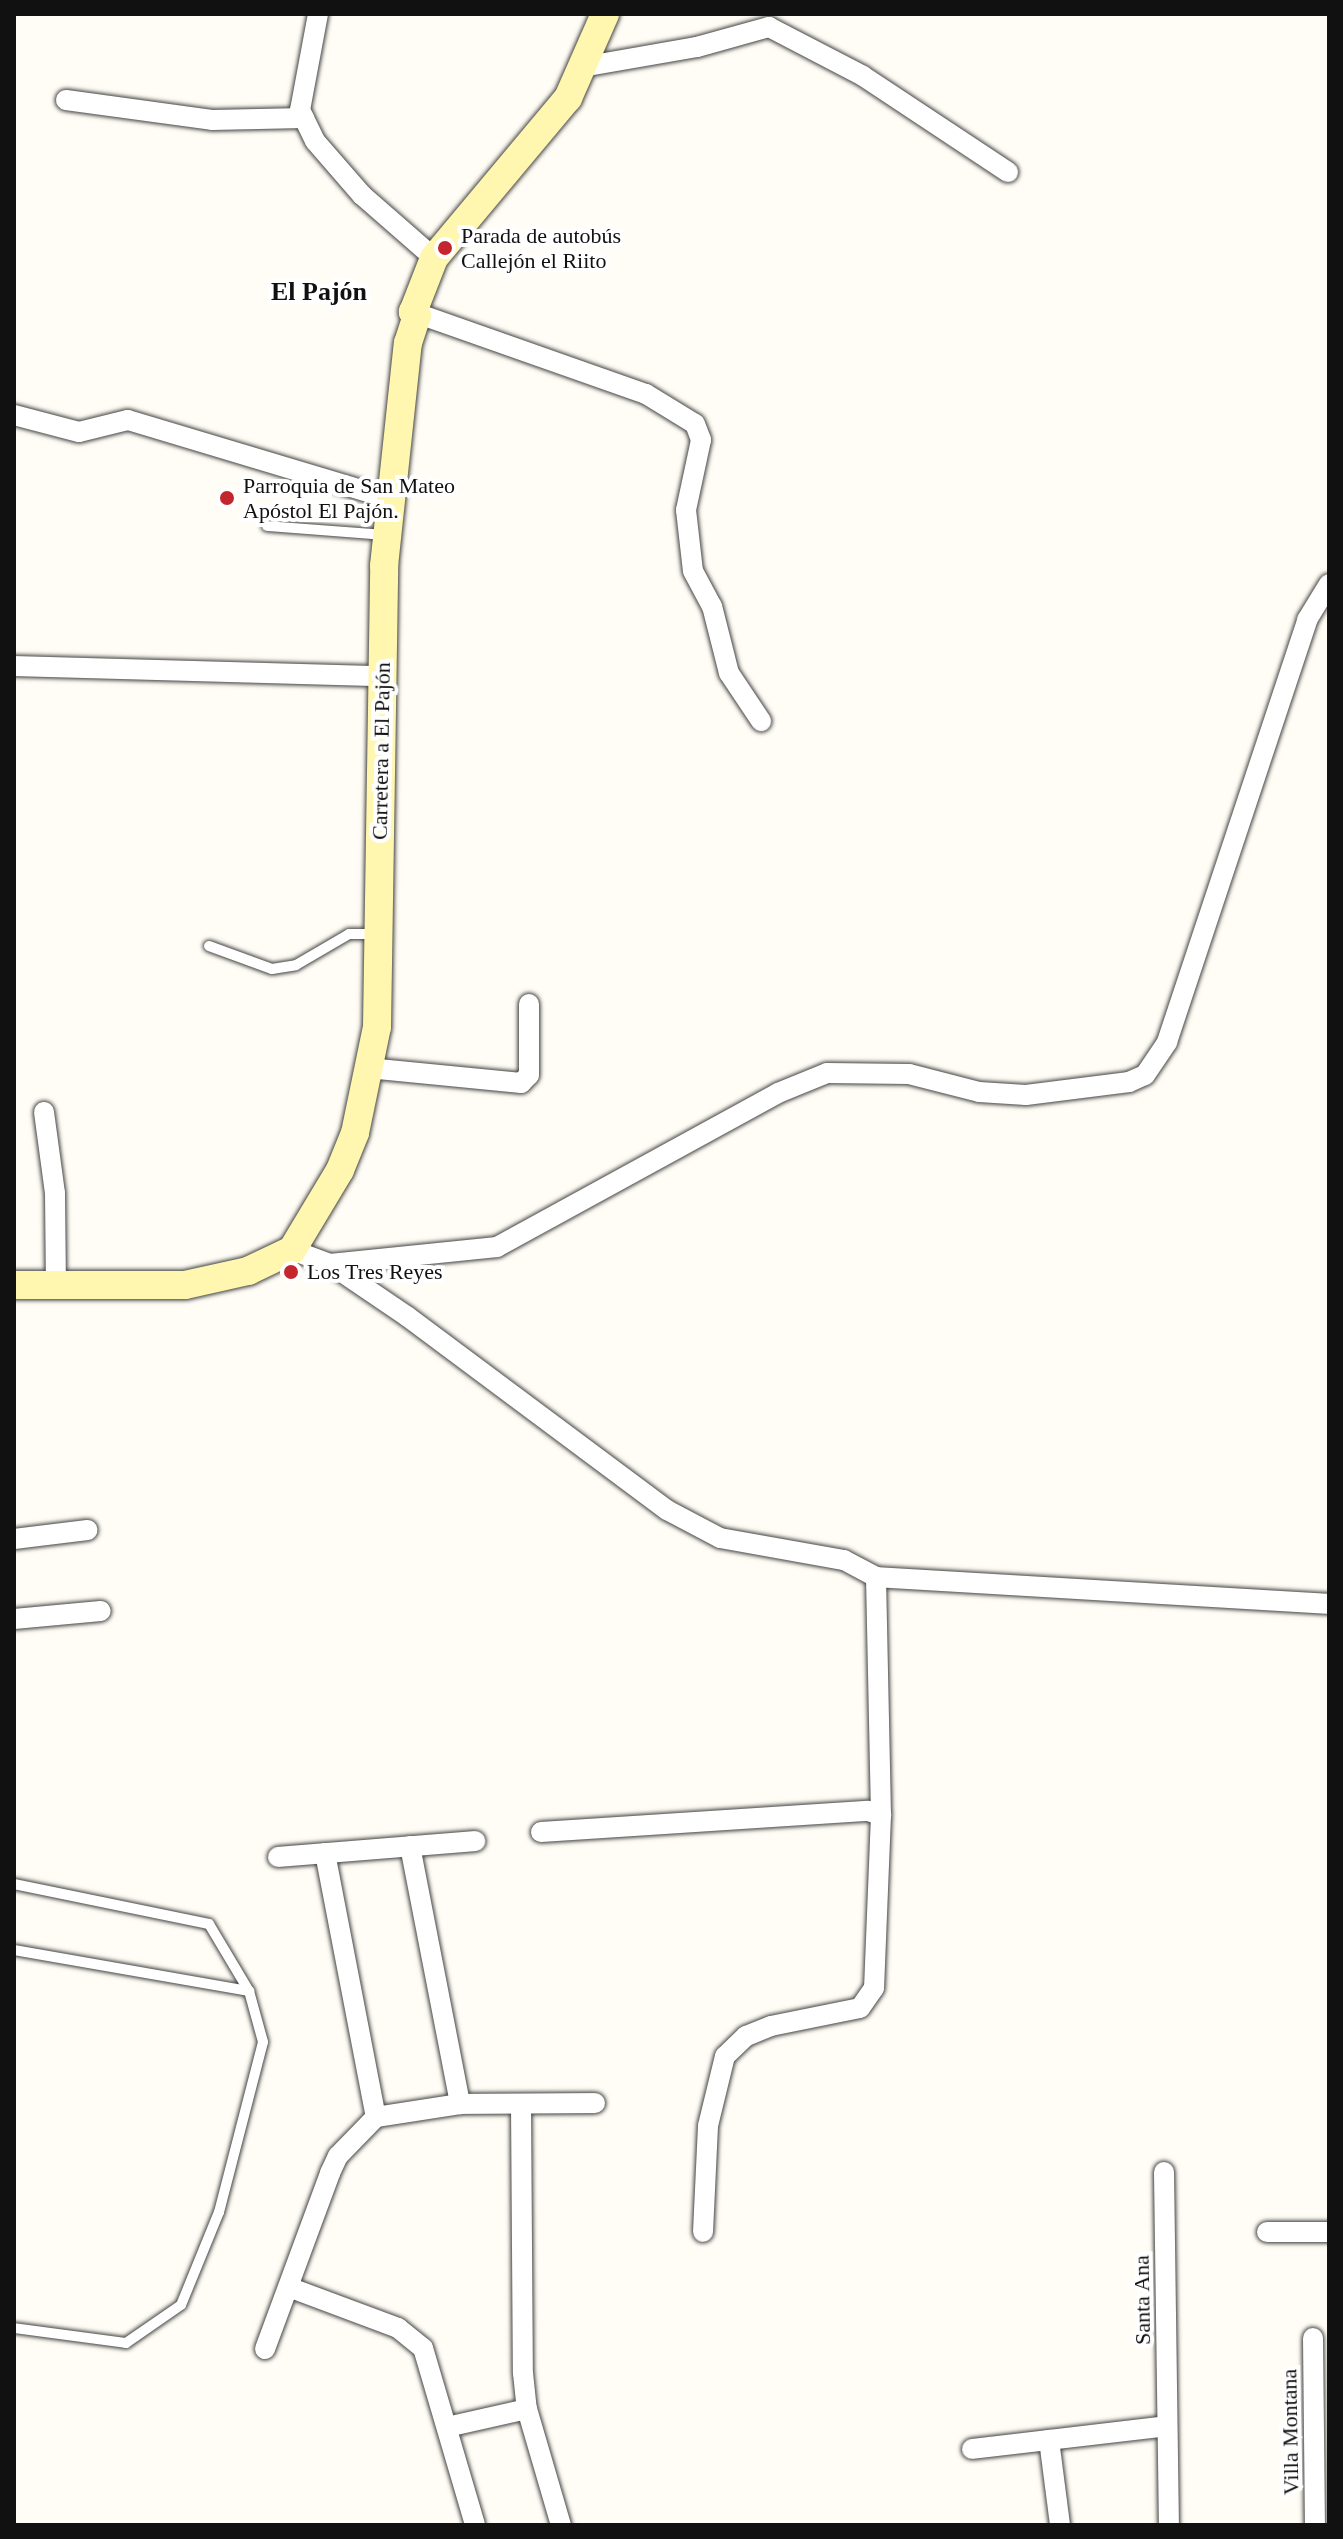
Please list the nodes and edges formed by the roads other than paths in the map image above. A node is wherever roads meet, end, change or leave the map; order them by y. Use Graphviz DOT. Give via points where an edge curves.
graph roads {
  1 [pos="318,14"];
  2 [pos="605,14"];
  3 [pos="582,67"];
  4 [pos="66,100"];
  5 [pos="304,118"];
  6 [pos="1008,172"];
  7 [pos="434,258"];
  8 [pos="413,312"];
  9 [pos="14,415"];
  10 [pos="388,498"];
  11 [pos="267,526"];
  12 [pos="386,535"];
  13 [pos="1329,584"];
  14 [pos="14,666"];
  15 [pos="381,676"];
  16 [pos="761,721"];
  17 [pos="380,934"];
  18 [pos="209,946"];
  19 [pos="529,1004"];
  20 [pos="368,1068"];
  21 [pos="44,1112"];
  22 [pos="292,1250"];
  23 [pos="330,1264"];
  24 [pos="56,1282"];
  25 [pos="14,1285"];
  26 [pos="87,1530"];
  27 [pos="14,1539"];
  28 [pos="876,1577"];
  29 [pos="1329,1604"];
  30 [pos="101,1611"];
  31 [pos="14,1619"];
  32 [pos="881,1815"];
  33 [pos="541,1832"];
  34 [pos="475,1841"];
  35 [pos="410,1846"];
  36 [pos="325,1853"];
  37 [pos="278,1857"];
  38 [pos="14,1884"];
  39 [pos="14,1950"];
  40 [pos="249,1991"];
  41 [pos="595,2103"];
  42 [pos="460,2104"];
  43 [pos="521,2104"];
  44 [pos="376,2117"];
  45 [pos="1164,2172"];
  46 [pos="703,2232"];
  47 [pos="1267,2232"];
  48 [pos="1329,2232"];
  49 [pos="291,2288"];
  50 [pos="14,2328"];
  51 [pos="1313,2338"];
  52 [pos="265,2349"];
  53 [pos="527,2409"];
  54 [pos="1167,2426"];
  55 [pos="447,2427"];
  56 [pos="1049,2440"];
  57 [pos="972,2449"];
  58 [pos="475,2525"];
  59 [pos="561,2525"];
  60 [pos="1060,2525"];
  61 [pos="1169,2525"];
  62 [pos="1315,2525"];
  1 -- 5 [label="street" via="300,110"];
  2 -- 3 [label="street, Carretera a El Pajón"];
  3 -- 6 [label="street" via="697,47 769,27 863,76"];
  3 -- 7 [label="street, Carretera a El Pajón" via="568,98"];
  4 -- 5 [label="street" via="212,120"];
  5 -- 7 [label="street" via="315,141 362,195"];
  7 -- 8 [label="street, Carretera a El Pajón"];
  8 -- 10 [label="street, Carretera a El Pajón" via="417,316 408,343"];
  8 -- 16 [label="street" via="646,394 695,424 701,440 686,510 693,571 712,606 729,673"];
  9 -- 10 [label="street" via="79,432 128,420"];
  10 -- 12 [label="street, Carretera a El Pajón"];
  11 -- 12 [label="lane"];
  12 -- 15 [label="street, Carretera a El Pajón"];
  13 -- 23 [label="street" via="1307,620 1167,1042 1145,1075 1129,1082 1026,1095 979,1092 909,1074 827,1073 778,1093 497,1247"];
  14 -- 15 [label="street"];
  15 -- 17 [label="street, Carretera a El Pajón"];
  17 -- 18 [label="lane" via="349,934 296,965 272,969"];
  17 -- 20 [label="street, Carretera a El Pajón" via="377,1027"];
  19 -- 20 [label="street" via="529,1075 521,1083"];
  20 -- 22 [label="street, Carretera a El Pajón" via="355,1133 340,1170"];
  21 -- 24 [label="street" via="55,1193"];
  22 -- 23 [label="street"];
  22 -- 24 [label="street" via="248,1271 185,1285"];
  23 -- 28 [label="street" via="667,1510 720,1538 844,1560"];
  24 -- 25 [label="street"];
  26 -- 27 [label="street"];
  28 -- 29 [label="street"];
  28 -- 32 [label="street"];
  30 -- 31 [label="street"];
  32 -- 33 [label="street" via="868,1811"];
  32 -- 46 [label="street" via="874,1988 860,2008 771,2026 746,2036 725,2056 708,2126"];
  34 -- 35 [label="street"];
  35 -- 36 [label="street"];
  35 -- 42 [label="street"];
  36 -- 37 [label="street"];
  36 -- 44 [label="street"];
  38 -- 40 [label="lane" via="209,1924"];
  39 -- 40 [label="lane"];
  40 -- 50 [label="lane" via="263,2042 219,2212 181,2305 126,2343"];
  41 -- 43 [label="street"];
  42 -- 43 [label="street"];
  42 -- 44 [label="street"];
  43 -- 53 [label="street" via="521,2329"];
  44 -- 49 [label="street" via="338,2156"];
  45 -- 54 [label="street, Santa Ana"];
  47 -- 48 [label="street"];
  49 -- 52 [label="street"];
  49 -- 55 [label="street" via="412,2336 430,2364"];
  51 -- 62 [label="street, Villa Montana"];
  53 -- 55 [label="street"];
  53 -- 59 [label="street"];
  54 -- 56 [label="street"];
  54 -- 61 [label="street, Santa Ana"];
  55 -- 58 [label="street"];
  56 -- 57 [label="street"];
  56 -- 60 [label="street"];
}
